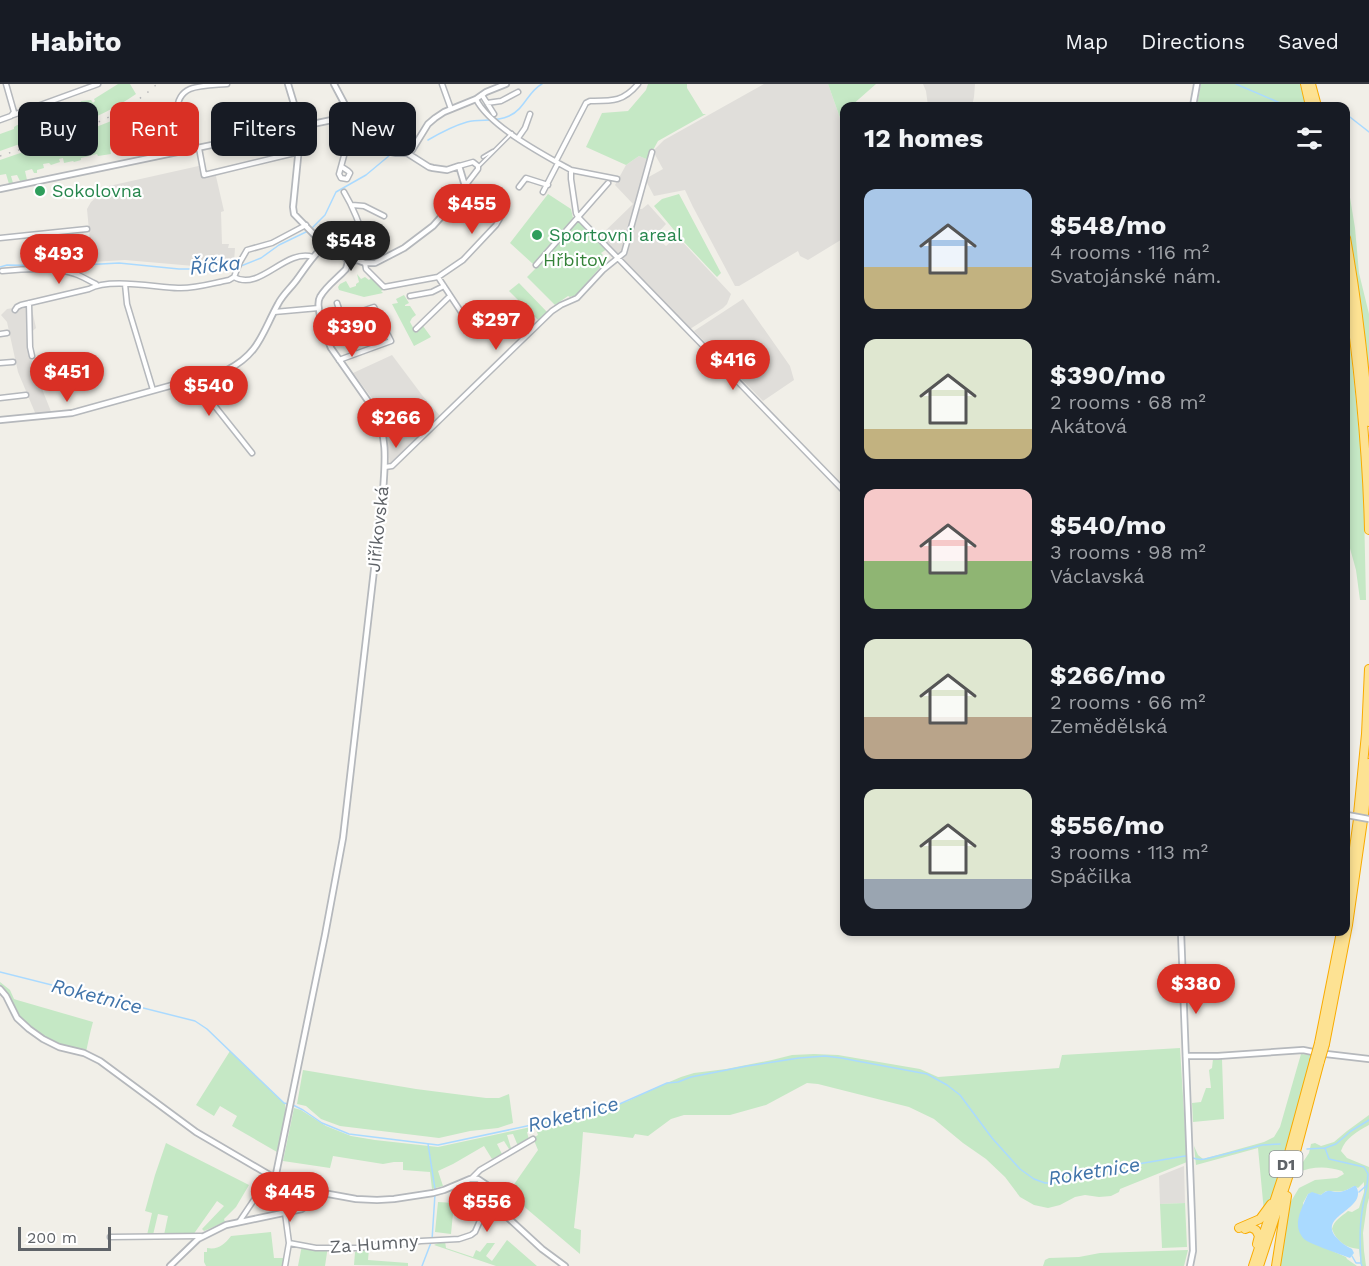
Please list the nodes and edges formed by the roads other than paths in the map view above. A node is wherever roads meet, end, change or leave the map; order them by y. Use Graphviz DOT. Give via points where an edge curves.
graph roads {
  1 [pos="6,84"];
  2 [pos="98,84"];
  3 [pos="227,84"];
  4 [pos="288,84"];
  5 [pos="334,84"];
  6 [pos="442,84"];
  7 [pos="506,84"];
  8 [pos="638,84"];
  9 [pos="1197,84"];
  10 [pos="1305,84"];
  11 [pos="1311,84"];
  12 [pos="518,92"];
  13 [pos="483,95"];
  14 [pos="476,99"];
  15 [pos="178,102"];
  16 [pos="293,102"];
  17 [pos="344,102"];
  18 [pos="1194,102"];
  19 [pos="1309,102"];
  20 [pos="1316,102"];
  21 [pos="487,103"];
  22 [pos="451,109"];
  23 [pos="530,114"];
  24 [pos="13,115"];
  25 [pos="492,116"];
  26 [pos="0,120"];
  27 [pos="512,133"];
  28 [pos="518,138"];
  29 [pos="416,144"];
  30 [pos="211,145"];
  31 [pos="199,147"];
  32 [pos="496,150"];
  33 [pos="652,152"];
  34 [pos="157,156"];
  35 [pos="282,156"];
  36 [pos="299,156"];
  37 [pos="344,156"];
  38 [pos="412,156"];
  39 [pos="483,157"];
  40 [pos="557,162"];
  41 [pos="342,166"];
  42 [pos="459,166"];
  43 [pos="478,168"];
  44 [pos="570,170"];
  45 [pos="617,179"];
  46 [pos="608,183"];
  47 [pos="548,185"];
  48 [pos="465,186"];
  49 [pos="519,187"];
  50 [pos="0,189"];
  51 [pos="344,192"];
  52 [pos="543,192"];
  53 [pos="352,205"];
  54 [pos="503,213"];
  55 [pos="384,216"];
  56 [pos="578,217"];
  57 [pos="87,228"];
  58 [pos="308,228"];
  59 [pos="317,237"];
  60 [pos="0,238"];
  61 [pos="327,249"];
  62 [pos="315,255"];
  63 [pos="617,257"];
  64 [pos="357,260"];
  65 [pos="348,262"];
  66 [pos="1350,262"];
  67 [pos="365,263"];
  68 [pos="536,265"];
  69 [pos="2,271"];
  70 [pos="234,277"];
  71 [pos="438,277"];
  72 [pos="96,284"];
  73 [pos="124,284"];
  74 [pos="444,286"];
  75 [pos="410,296"];
  76 [pos="450,296"];
  77 [pos="28,303"];
  78 [pos="337,303"];
  79 [pos="1350,307"];
  80 [pos="319,308"];
  81 [pos="15,310"];
  82 [pos="274,312"];
  83 [pos="342,318"];
  84 [pos="467,321"];
  85 [pos="416,329"];
  86 [pos="7,333"];
  87 [pos="0,334"];
  88 [pos="354,353"];
  89 [pos="32,356"];
  90 [pos="339,360"];
  91 [pos="13,362"];
  92 [pos="0,363"];
  93 [pos="226,370"];
  94 [pos="153,390"];
  95 [pos="26,395"];
  96 [pos="0,398"];
  97 [pos="0,420"];
  98 [pos="1369,422"];
  99 [pos="252,453"];
  100 [pos="385,467"];
  101 [pos="840,486"];
  102 [pos="1369,530"];
  103 [pos="1369,669"];
  104 [pos="1369,763"];
  105 [pos="1362,818"];
  106 [pos="1350,884"];
  107 [pos="1350,910"];
  108 [pos="1181,936"];
  109 [pos="1340,936"];
  110 [pos="1346,936"];
  111 [pos="0,989"];
  112 [pos="1322,1044"];
  113 [pos="1313,1052"];
  114 [pos="1326,1054"];
  115 [pos="1186,1056"];
  116 [pos="1369,1059"];
  117 [pos="1317,1061"];
  118 [pos="533,1139"];
  119 [pos="1294,1159"];
  120 [pos="1283,1175"];
  121 [pos="273,1178"];
  122 [pos="472,1178"];
  123 [pos="284,1185"];
  124 [pos="310,1192"];
  125 [pos="279,1195"];
  126 [pos="257,1196"];
  127 [pos="494,1200"];
  128 [pos="283,1213"];
  129 [pos="239,1222"];
  130 [pos="201,1236"];
  131 [pos="110,1237"];
  132 [pos="289,1243"];
  133 [pos="170,1266"];
  134 [pos="285,1266"];
  135 [pos="565,1266"];
  136 [pos="1190,1266"];
  137 [pos="1252,1266"];
  138 [pos="1259,1266"];
  139 [pos="1276,1266"];
  1 -- 24 [label="street"];
  2 -- 24 [label="street"];
  3 -- 15 [label="street" via="192,88"];
  4 -- 16 [label="street"];
  5 -- 17 [label="street"];
  6 -- 22 [label="street"];
  7 -- 13 [label="street"];
  8 -- 40 [label="street" via="618,100 586,103"];
  9 -- 18 [label="street"];
  10 -- 19 [label="highway"];
  11 -- 20 [label="highway"];
  12 -- 21 [label="street"];
  13 -- 14 [label="street"];
  13 -- 21 [label="street"];
  14 -- 22 [label="street"];
  14 -- 25 [label="street"];
  21 -- 25 [label="street"];
  22 -- 29 [label="street" via="428,124"];
  23 -- 28 [label="street"];
  24 -- 26 [label="street"];
  25 -- 27 [label="street"];
  27 -- 28 [label="street"];
  27 -- 32 [label="street"];
  28 -- 40 [label="street"];
  30 -- 31 [label="street"];
  31 -- 35 [label="street" via="204,175"];
  32 -- 39 [label="street"];
  32 -- 43 [label="street"];
  33 -- 63 [label="street" via="624,253"];
  34 -- 50 [label="street"];
  36 -- 58 [label="street" via="293,207 294,214"];
  37 -- 41 [label="street"];
  38 -- 42 [label="street" via="429,167 447,170"];
  40 -- 44 [label="street"];
  40 -- 47 [label="street"];
  42 -- 43 [label="street" via="475,162"];
  42 -- 48 [label="street"];
  43 -- 48 [label="street"];
  44 -- 45 [label="street"];
  44 -- 56 [label="street"];
  46 -- 56 [label="street"];
  47 -- 49 [label="street" via="526,178"];
  47 -- 52 [label="street"];
  48 -- 67 [label="street" via="427,231 404,248 371,264"];
  51 -- 53 [label="street"];
  53 -- 55 [label="street"];
  53 -- 64 [label="street" via="362,235"];
  54 -- 71 [label="street" via="463,261"];
  56 -- 63 [label="street"];
  56 -- 68 [label="street"];
  57 -- 60 [label="street"];
  58 -- 59 [label="street"];
  58 -- 70 [label="street" via="247,250"];
  59 -- 61 [label="street"];
  59 -- 62 [label="street" via="320,246"];
  61 -- 62 [label="street" via="322,248"];
  61 -- 65 [label="street"];
  62 -- 70 [label="street" via="292,258 259,276 244,280"];
  62 -- 82 [label="street"];
  63 -- 100 [label="street" via="577,298 552,311 392,466"];
  63 -- 101 [label="street"];
  64 -- 65 [label="street"];
  64 -- 67 [label="street"];
  65 -- 80 [label="street" via="319,299"];
  66 -- 98 [label="highway"];
  67 -- 71 [label="street" via="384,287"];
  69 -- 72 [label="street" via="65,271"];
  70 -- 73 [label="street" via="185,288"];
  71 -- 74 [label="street"];
  72 -- 73 [label="street"];
  72 -- 77 [label="street"];
  73 -- 94 [label="street"];
  74 -- 75 [label="street"];
  74 -- 76 [label="street"];
  76 -- 84 [label="street"];
  76 -- 85 [label="street"];
  77 -- 81 [label="street"];
  77 -- 89 [label="street"];
  78 -- 83 [label="street"];
  79 -- 102 [label="highway" via="1366,459"];
  80 -- 82 [label="street"];
  80 -- 90 [label="street, Jiříkovská" via="327,340"];
  82 -- 93 [label="street" via="256,346"];
  83 -- 88 [label="street"];
  83 -- 88 [label="street" via="374,307 391,341"];
  86 -- 87 [label="street"];
  88 -- 90 [label="street"];
  90 -- 100 [label="street, Jiříkovská" via="379,420"];
  91 -- 92 [label="street"];
  93 -- 94 [label="street"];
  93 -- 99 [label="street" via="210,400"];
  94 -- 97 [label="street" via="68,414"];
  95 -- 96 [label="street"];
  100 -- 121 [label="street, Jiříkovská" via="343,838"];
  103 -- 105 [label="highway, D1"];
  104 -- 105 [label="highway, D1"];
  105 -- 106 [label="highway, D1"];
  105 -- 107 [label="highway, D1"];
  108 -- 115 [label="street"];
  109 -- 112 [label="highway, D1"];
  110 -- 112 [label="highway, D1"];
  111 -- 121 [label="street" via="29,1029 59,1047 100,1061 175,1118"];
  112 -- 117 [label="highway, D1, bridge"];
  113 -- 115 [label="street"];
  114 -- 116 [label="street"];
  115 -- 136 [label="street"];
  117 -- 119 [label="highway, D1"];
  117 -- 120 [label="highway, D1"];
  118 -- 122 [label="street"];
  119 -- 138 [label="highway, D1"];
  119 -- 139 [label="highway"];
  120 -- 137 [label="highway, D1"];
  120 -- 137 [label="highway" via="1264,1215 1240,1229 1250,1227 1258,1234"];
  121 -- 123 [label="street"];
  121 -- 126 [label="street"];
  122 -- 124 [label="street" via="435,1192 393,1199 356,1199"];
  122 -- 127 [label="street" via="487,1185"];
  123 -- 124 [label="street"];
  123 -- 125 [label="street"];
  124 -- 128 [label="street" via="305,1207"];
  125 -- 126 [label="street" via="269,1204"];
  125 -- 128 [label="street"];
  126 -- 129 [label="street"];
  127 -- 132 [label="street, Za Humny" via="475,1232 459,1239 358,1248 316,1248"];
  127 -- 135 [label="street" via="504,1214"];
  128 -- 129 [label="street"];
  128 -- 132 [label="street"];
  129 -- 130 [label="street"];
  130 -- 131 [label="street"];
  130 -- 133 [label="street"];
  132 -- 134 [label="street"];
}
